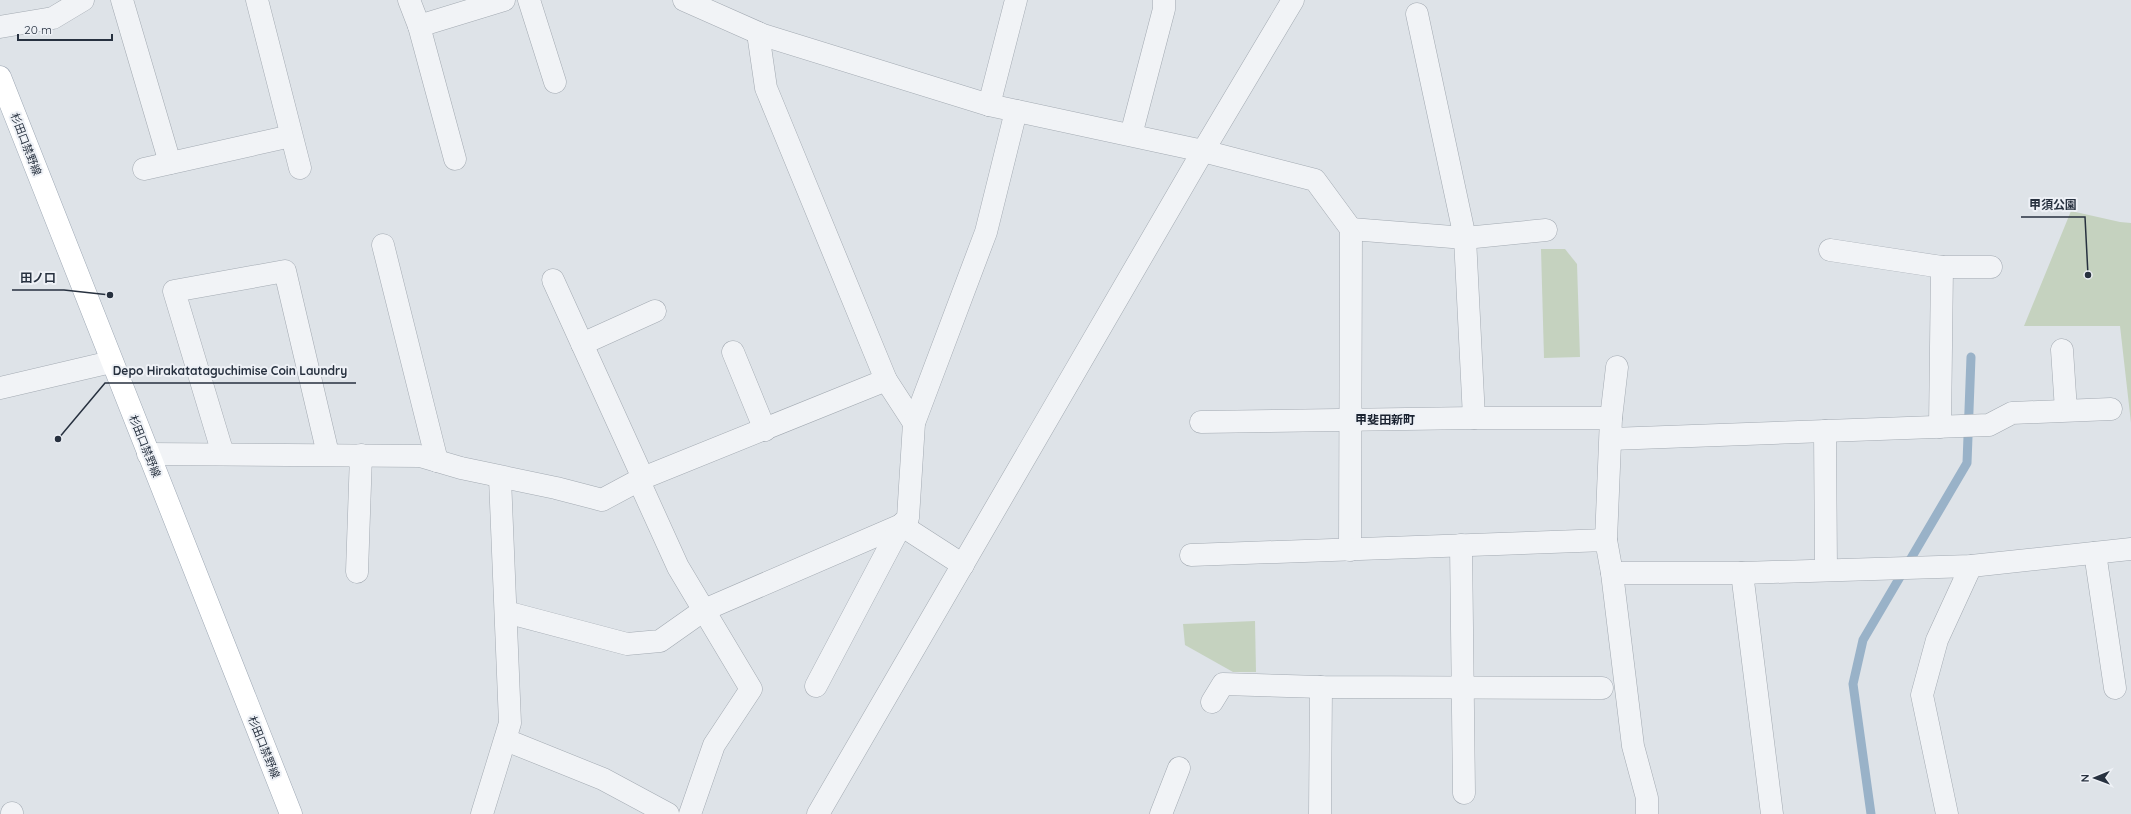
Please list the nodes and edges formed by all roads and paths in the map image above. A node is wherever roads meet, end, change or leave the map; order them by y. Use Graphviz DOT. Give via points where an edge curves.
graph roads {
  1 [pos="83,0"];
  2 [pos="122,0"];
  3 [pos="257,0"];
  4 [pos="409,0"];
  5 [pos="504,0"];
  6 [pos="529,0"];
  7 [pos="684,0"];
  8 [pos="1016,0"];
  9 [pos="1164,0"];
  10 [pos="1293,0"];
  11 [pos="1417,14"];
  12 [pos="418,26"];
  13 [pos="0,27"];
  14 [pos="758,33"];
  15 [pos="0,77"];
  16 [pos="554,82"];
  17 [pos="989,105"];
  18 [pos="1016,110"];
  19 [pos="1131,135"];
  20 [pos="291,136"];
  21 [pos="1203,150"];
  22 [pos="455,159"];
  23 [pos="170,163"];
  24 [pos="300,168"];
  25 [pos="144,169"];
  26 [pos="1351,229"];
  27 [pos="1546,230"];
  28 [pos="1465,238"];
  29 [pos="383,245"];
  30 [pos="1830,250"];
  31 [pos="1991,266"];
  32 [pos="1942,267"];
  33 [pos="553,280"];
  34 [pos="655,311"];
  35 [pos="582,344"];
  36 [pos="2062,350"];
  37 [pos="733,352"];
  38 [pos="111,362"];
  39 [pos="1617,367"];
  40 [pos="886,380"];
  41 [pos="0,388"];
  42 [pos="2111,409"];
  43 [pos="2066,410"];
  44 [pos="1474,418"];
  45 [pos="1350,420"];
  46 [pos="1201,422"];
  47 [pos="914,423"];
  48 [pos="1946,427"];
  49 [pos="1611,429"];
  50 [pos="765,430"];
  51 [pos="1825,431"];
  52 [pos="148,454"];
  53 [pos="223,454"];
  54 [pos="328,454"];
  55 [pos="361,455"];
  56 [pos="436,461"];
  57 [pos="500,478"];
  58 [pos="641,480"];
  59 [pos="901,525"];
  60 [pos="1606,540"];
  61 [pos="1461,545"];
  62 [pos="2131,549"];
  63 [pos="1350,550"];
  64 [pos="2095,553"];
  65 [pos="1190,554"];
  66 [pos="963,565"];
  67 [pos="1971,566"];
  68 [pos="1826,570"];
  69 [pos="358,572"];
  70 [pos="1612,573"];
  71 [pos="1742,573"];
  72 [pos="704,610"];
  73 [pos="506,612"];
  74 [pos="816,686"];
  75 [pos="1321,687"];
  76 [pos="1463,687"];
  77 [pos="1602,688"];
  78 [pos="2115,688"];
  79 [pos="1212,702"];
  80 [pos="506,740"];
  81 [pos="1179,768"];
  82 [pos="1464,793"];
  83 [pos="291,814"];
  84 [pos="482,814"];
  85 [pos="668,814"];
  86 [pos="690,814"];
  87 [pos="818,814"];
  88 [pos="1161,814"];
  89 [pos="1320,814"];
  90 [pos="1647,814"];
  91 [pos="1772,814"];
  92 [pos="1947,814"];
  1 -- 13 [label="street" via="53,18"];
  2 -- 23 [label="street"];
  3 -- 20 [label="street"];
  4 -- 12 [label="street"];
  5 -- 12 [label="street"];
  6 -- 16 [label="street"];
  7 -- 14 [label="street"];
  8 -- 17 [label="street"];
  9 -- 19 [label="street" via="1164,10"];
  10 -- 21 [label="street"];
  11 -- 28 [label="street"];
  12 -- 22 [label="street"];
  14 -- 17 [label="street"];
  14 -- 40 [label="street" via="766,88"];
  15 -- 38 [label="main road, 杉田口禁野線"];
  17 -- 18 [label="street"];
  18 -- 19 [label="street"];
  18 -- 47 [label="street" via="986,232"];
  19 -- 21 [label="street"];
  20 -- 23 [label="street"];
  20 -- 24 [label="street"];
  21 -- 26 [label="street" via="1315,180"];
  21 -- 66 [label="street"];
  23 -- 25 [label="street"];
  26 -- 28 [label="street"];
  26 -- 45 [label="street"];
  27 -- 28 [label="street"];
  28 -- 44 [label="street"];
  29 -- 56 [label="street"];
  30 -- 32 [label="street"];
  31 -- 32 [label="street"];
  32 -- 48 [label="street"];
  33 -- 35 [label="street"];
  34 -- 35 [label="street"];
  35 -- 58 [label="street"];
  36 -- 43 [label="street"];
  37 -- 50 [label="street"];
  38 -- 41 [label="street"];
  38 -- 52 [label="main road, 杉田口禁野線"];
  39 -- 49 [label="street"];
  40 -- 47 [label="street"];
  40 -- 50 [label="street"];
  42 -- 43 [label="street"];
  43 -- 48 [label="street" via="2012,413 1989,425"];
  44 -- 45 [label="street"];
  44 -- 49 [label="street"];
  45 -- 46 [label="street"];
  45 -- 63 [label="street"];
  47 -- 59 [label="street" via="908,518"];
  48 -- 51 [label="street"];
  49 -- 51 [label="street"];
  49 -- 60 [label="street"];
  50 -- 58 [label="street"];
  51 -- 68 [label="street"];
  52 -- 53 [label="street"];
  52 -- 83 [label="main road, 杉田口禁野線"];
  53 -- 54 [label="street"];
  53 -- 54 [label="street" via="174,290 285,271"];
  54 -- 55 [label="street"];
  55 -- 56 [label="street" via="420,456"];
  55 -- 69 [label="street"];
  56 -- 57 [label="street"];
  57 -- 58 [label="street" via="556,488 602,500"];
  57 -- 73 [label="street"];
  58 -- 72 [label="street" via="678,567"];
  59 -- 66 [label="street"];
  59 -- 72 [label="street"];
  59 -- 74 [label="street"];
  60 -- 61 [label="street"];
  60 -- 70 [label="street"];
  61 -- 63 [label="street"];
  61 -- 76 [label="street"];
  62 -- 64 [label="street"];
  63 -- 65 [label="street"];
  64 -- 67 [label="street"];
  64 -- 78 [label="street"];
  66 -- 87 [label="street"];
  67 -- 68 [label="street"];
  67 -- 92 [label="street" via="1937,640 1922,695"];
  68 -- 71 [label="street"];
  70 -- 71 [label="street"];
  70 -- 90 [label="street" via="1633,746 1647,798"];
  71 -- 91 [label="street"];
  72 -- 73 [label="street" via="660,641 627,644"];
  72 -- 86 [label="street" via="751,688 714,745"];
  73 -- 80 [label="street" via="510,723"];
  75 -- 76 [label="street"];
  75 -- 79 [label="street" via="1223,684"];
  75 -- 89 [label="street"];
  76 -- 77 [label="street"];
  76 -- 82 [label="street"];
  80 -- 84 [label="street"];
  80 -- 85 [label="street" via="602,779"];
  81 -- 88 [label="street"];
}
